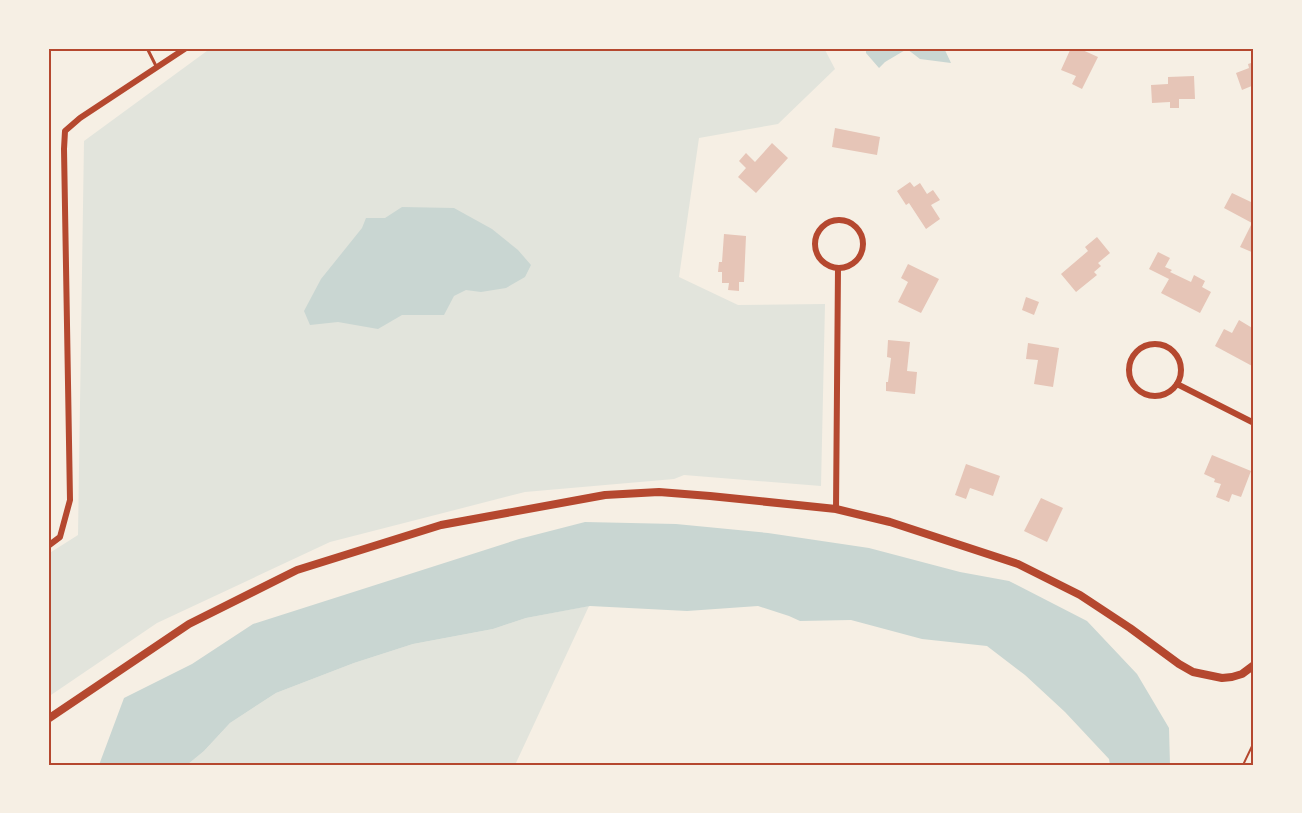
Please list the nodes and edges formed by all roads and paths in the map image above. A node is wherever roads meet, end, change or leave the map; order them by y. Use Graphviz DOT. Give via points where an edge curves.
graph roads {
  1 [pos="147,48"];
  2 [pos="186,48"];
  3 [pos="157,67"];
  4 [pos="838,268"];
  5 [pos="1177,384"];
  6 [pos="1254,423"];
  7 [pos="836,510"];
  8 [pos="48,546"];
  9 [pos="1254,666"];
  10 [pos="48,719"];
  11 [pos="1254,742"];
  12 [pos="1243,765"];
  1 -- 3 [label="lane"];
  2 -- 3 [label="street"];
  3 -- 8 [label="street" via="65,131 69,500 60,537"];
  4 -- 4 [label="street" via="860,257 863,241 855,226 840,219 825,224 815,243 824,263"];
  4 -- 7 [label="street"];
  5 -- 5 [label="street" via="1179,359 1167,347 1151,344 1131,359 1130,376 1139,391 1155,396"];
  5 -- 6 [label="street"];
  7 -- 9 [label="street" via="890,522 1018,564 1080,595 1193,672 1222,678 1242,674"];
  7 -- 10 [label="street" via="659,492 605,495 441,525 297,570 189,624"];
  11 -- 12 [label="path"];
}
